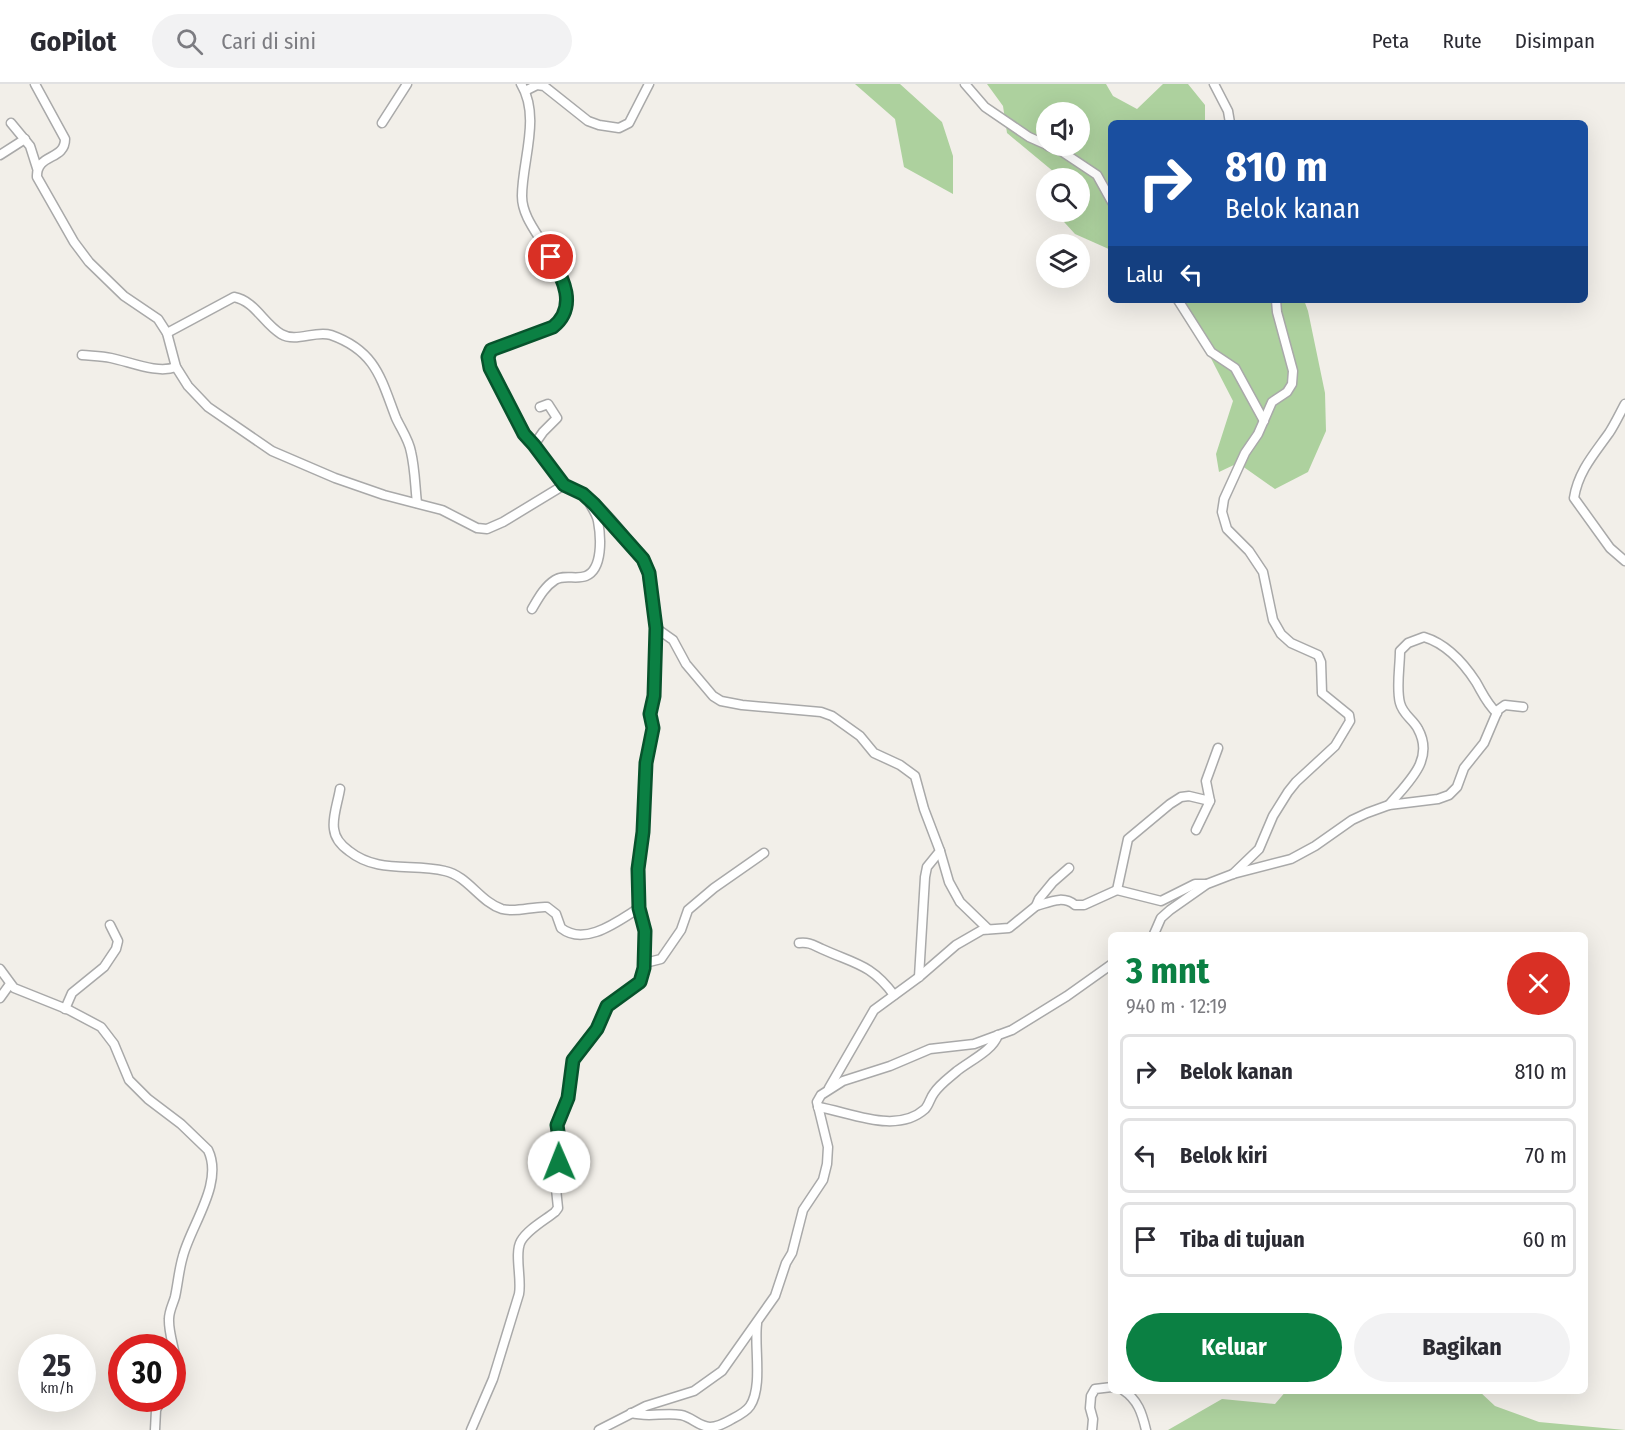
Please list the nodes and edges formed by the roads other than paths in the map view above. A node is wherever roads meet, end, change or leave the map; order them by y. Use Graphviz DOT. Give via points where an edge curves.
graph roads {
  1 [pos="35,84"];
  2 [pos="407,84"];
  3 [pos="649,84"];
  4 [pos="965,84"];
  5 [pos="1214,84"];
  6 [pos="523,87"];
  7 [pos="1230,120"];
  8 [pos="11,123"];
  9 [pos="382,123"];
  10 [pos="25,139"];
  11 [pos="1036,140"];
  12 [pos="0,154"];
  13 [pos="1068,156"];
  14 [pos="37,168"];
  15 [pos="1108,195"];
  16 [pos="1181,303"];
  17 [pos="1277,303"];
  18 [pos="167,333"];
  19 [pos="82,355"];
  20 [pos="176,367"];
  21 [pos="1625,404"];
  22 [pos="540,407"];
  23 [pos="1264,421"];
  24 [pos="534,445"];
  25 [pos="564,485"];
  26 [pos="583,494"];
  27 [pos="417,502"];
  28 [pos="1625,561"];
  29 [pos="532,609"];
  30 [pos="656,628"];
  31 [pos="1523,707"];
  32 [pos="1497,713"];
  33 [pos="1218,748"];
  34 [pos="340,789"];
  35 [pos="1210,801"];
  36 [pos="1389,805"];
  37 [pos="1196,830"];
  38 [pos="940,851"];
  39 [pos="764,853"];
  40 [pos="1069,868"];
  41 [pos="1233,874"];
  42 [pos="1207,884"];
  43 [pos="1117,890"];
  44 [pos="1036,906"];
  45 [pos="639,908"];
  46 [pos="110,925"];
  47 [pos="988,929"];
  48 [pos="1155,932"];
  49 [pos="799,943"];
  50 [pos="645,963"];
  51 [pos="1108,967"];
  52 [pos="0,969"];
  53 [pos="919,977"];
  54 [pos="10,984"];
  55 [pos="894,995"];
  56 [pos="0,998"];
  57 [pos="65,1009"];
  58 [pos="999,1035"];
  59 [pos="829,1089"];
  60 [pos="818,1107"];
  61 [pos="757,1323"];
  62 [pos="171,1334"];
  63 [pos="1108,1386"];
  64 [pos="1129,1394"];
  65 [pos="156,1412"];
  66 [pos="631,1413"];
  67 [pos="154,1430"];
  68 [pos="471,1430"];
  69 [pos="599,1430"];
  70 [pos="1092,1430"];
  71 [pos="1146,1430"];
  1 -- 14 [label="street" via="65,139 62,151"];
  2 -- 9 [label="street"];
  3 -- 6 [label="street" via="629,123 619,128 588,121 544,86"];
  4 -- 11 [label="street" via="985,106"];
  5 -- 7 [label="street"];
  6 -- 24 [label="street" via="530,117 523,205 563,278 566,307 560,322 553,327 493,348 488,357 493,376"];
  8 -- 10 [label="street"];
  10 -- 12 [label="street"];
  10 -- 14 [label="street"];
  13 -- 15 [label="street" via="1096,175"];
  14 -- 18 [label="street" via="37,177 57,215 89,262 124,296 158,320"];
  16 -- 23 [label="street" via="1212,352 1235,368"];
  17 -- 23 [label="street" via="1293,379 1287,392 1272,402"];
  18 -- 20 [label="street"];
  18 -- 27 [label="street" via="234,297 243,299 280,333 296,337 324,334 352,346 376,367 385,385 411,450"];
  19 -- 20 [label="street" via="109,357 151,368"];
  20 -- 27 [label="street" via="208,407 272,451 335,478"];
  21 -- 28 [label="street" via="1584,468 1574,498 1610,548"];
  22 -- 24 [label="street" via="548,404 557,418"];
  23 -- 41 [label="street" via="1221,506 1224,520 1233,538 1249,551 1263,572 1276,627 1291,643 1318,655 1322,693 1349,715 1350,722 1335,746 1288,792 1259,849"];
  24 -- 25 [label="street"];
  25 -- 26 [label="street"];
  25 -- 27 [label="street" via="487,529"];
  26 -- 29 [label="street" via="598,519 596,567 583,577 557,578"];
  26 -- 30 [label="street" via="643,559 649,573"];
  30 -- 38 [label="street" via="677,644 686,664 717,699 832,716 860,736 874,753 915,776"];
  30 -- 45 [label="street" via="650,714 653,728 646,763 638,869"];
  31 -- 32 [label="street" via="1505,705"];
  32 -- 36 [label="street" via="1484,743 1449,795"];
  32 -- 36 [label="street" via="1488,706 1456,655 1438,641 1424,637 1408,644 1400,651 1399,700 1403,713 1417,726 1425,743 1423,759"];
  33 -- 35 [label="street" via="1206,781"];
  34 -- 45 [label="street" via="334,834 345,849 365,862 452,873 502,909 547,908 556,914 561,928 571,934 604,930"];
  35 -- 37 [label="street"];
  35 -- 43 [label="street" via="1182,797 1128,839"];
  36 -- 41 [label="street" via="1352,820 1291,859"];
  38 -- 47 [label="street" via="960,902"];
  38 -- 53 [label="street" via="927,867 925,877"];
  39 -- 50 [label="street" via="688,910 681,930 661,960"];
  40 -- 44 [label="street"];
  41 -- 42 [label="street"];
  42 -- 43 [label="street" via="1195,884 1161,901"];
  42 -- 48 [label="street" via="1161,918"];
  43 -- 44 [label="street" via="1084,904 1075,905 1063,899"];
  44 -- 47 [label="street" via="1009,928"];
  45 -- 50 [label="street" via="645,931"];
  46 -- 57 [label="street" via="118,941 116,949 104,967 72,993"];
  47 -- 53 [label="street" via="949,950"];
  49 -- 55 [label="street" via="812,943 872,970"];
  50 -- 68 [label="street" via="640,982 607,1006 597,1029 573,1060 568,1098 557,1125 561,1154 555,1179 558,1208 521,1240 519,1294 493,1379"];
  51 -- 58 [label="street"];
  52 -- 54 [label="street"];
  53 -- 55 [label="street"];
  54 -- 56 [label="street"];
  54 -- 57 [label="street"];
  55 -- 59 [label="street" via="869,1017"];
  57 -- 62 [label="street" via="105,1032 129,1080 211,1155 208,1190 185,1248 170,1311"];
  58 -- 59 [label="street" via="974,1044 930,1049"];
  58 -- 60 [label="street" via="988,1049 939,1086 926,1108 913,1117 882,1121"];
  59 -- 60 [label="street" via="818,1098"];
  60 -- 61 [label="street" via="828,1148 823,1180 803,1210 775,1296"];
  61 -- 66 [label="street" via="722,1371 694,1391"];
  61 -- 66 [label="street" via="755,1394 740,1415 709,1427 678,1414"];
  63 -- 70 [label="street" via="1095,1389 1091,1396"];
  64 -- 71 [label="street" via="1140,1407"];
  65 -- 67 [label="street"];
  66 -- 69 [label="street"];
}
